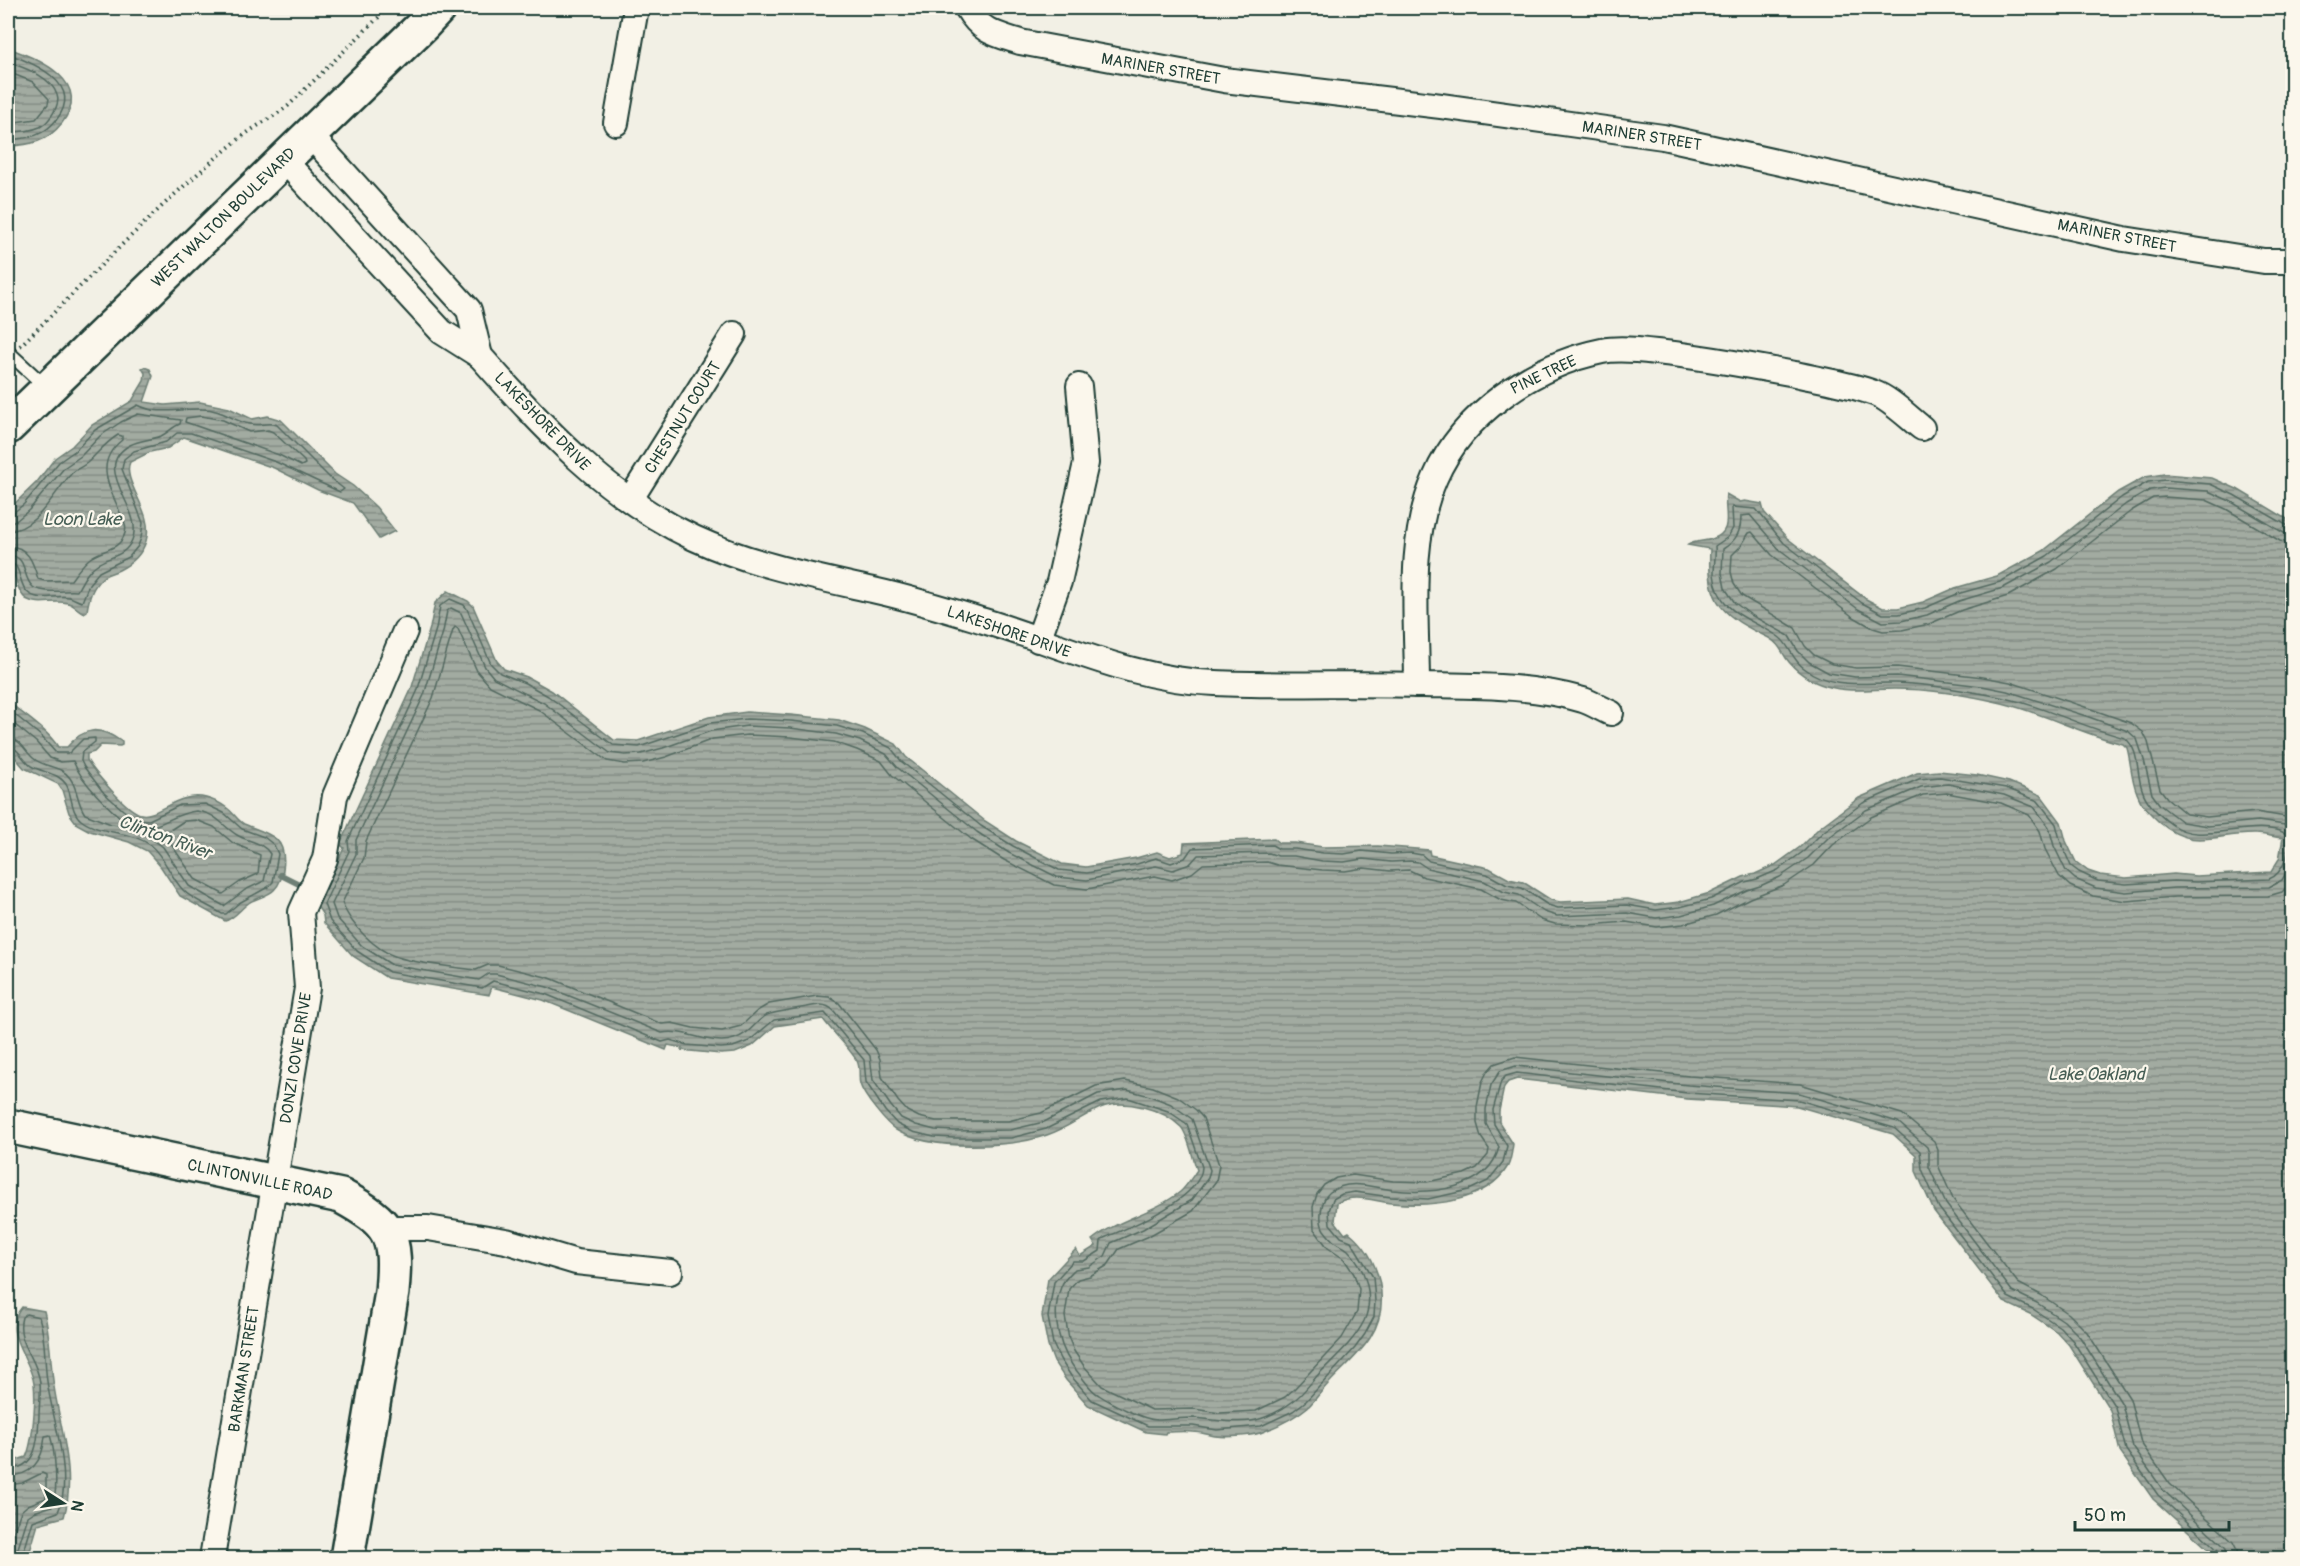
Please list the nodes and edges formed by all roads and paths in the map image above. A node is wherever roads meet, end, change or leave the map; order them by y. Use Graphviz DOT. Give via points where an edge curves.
graph roads {
  1 [pos="388,8"];
  2 [pos="439,8"];
  3 [pos="636,8"];
  4 [pos="967,8"];
  5 [pos="616,123"];
  6 [pos="309,134"];
  7 [pos="282,159"];
  8 [pos="2292,261"];
  9 [pos="734,334"];
  10 [pos="9,353"];
  11 [pos="480,356"];
  12 [pos="1079,386"];
  13 [pos="47,388"];
  14 [pos="8,427"];
  15 [pos="1922,428"];
  16 [pos="630,500"];
  17 [pos="405,631"];
  18 [pos="1038,640"];
  19 [pos="1417,685"];
  20 [pos="1611,713"];
  21 [pos="8,1126"];
  22 [pos="274,1180"];
  23 [pos="385,1228"];
  24 [pos="670,1272"];
  25 [pos="212,1558"];
  26 [pos="346,1558"];
  1 -- 10 [label="path" via="288,106 245,135 156,213"];
  2 -- 6 [label="street, WEST WALTON BOULEVARD"];
  3 -- 5 [label="street"];
  4 -- 8 [label="street, MARINER STREET" via="987,32 1020,42 1224,80 1663,136 2124,238 2264,261"];
  6 -- 7 [label="street, WEST WALTON BOULEVARD"];
  6 -- 11 [label="street, LAKESHORE DRIVE" via="470,310"];
  7 -- 11 [label="street, LAKESHORE DRIVE" via="442,332"];
  7 -- 13 [label="street, WEST WALTON BOULEVARD"];
  9 -- 16 [label="street, CHESTNUT COURT"];
  10 -- 13 [label="lane"];
  11 -- 16 [label="street, LAKESHORE DRIVE" via="583,465"];
  12 -- 18 [label="street" via="1086,463 1059,582"];
  13 -- 14 [label="street, WEST WALTON BOULEVARD"];
  15 -- 19 [label="street, PINE TREE" via="1877,394 1720,360 1604,350 1563,361 1504,392 1474,420 1435,477 1422,514 1417,549"];
  16 -- 18 [label="street, LAKESHORE DRIVE" via="693,538 755,562 942,608"];
  17 -- 22 [label="street, DONZI COVE DRIVE" via="335,796 324,859 301,912 307,988"];
  18 -- 19 [label="street, LAKESHORE DRIVE" via="1137,672 1211,683"];
  19 -- 20 [label="street, LAKESHORE DRIVE" via="1535,691 1583,700"];
  21 -- 22 [label="street, CLINTONVILLE ROAD"];
  22 -- 23 [label="street, CLINTONVILLE ROAD" via="341,1196 370,1212"];
  22 -- 25 [label="street, BARKMAN STREET"];
  23 -- 24 [label="street" via="428,1228 506,1241 576,1262"];
  23 -- 26 [label="street, CLINTONVILLE ROAD" via="393,1243 392,1292"];
}
